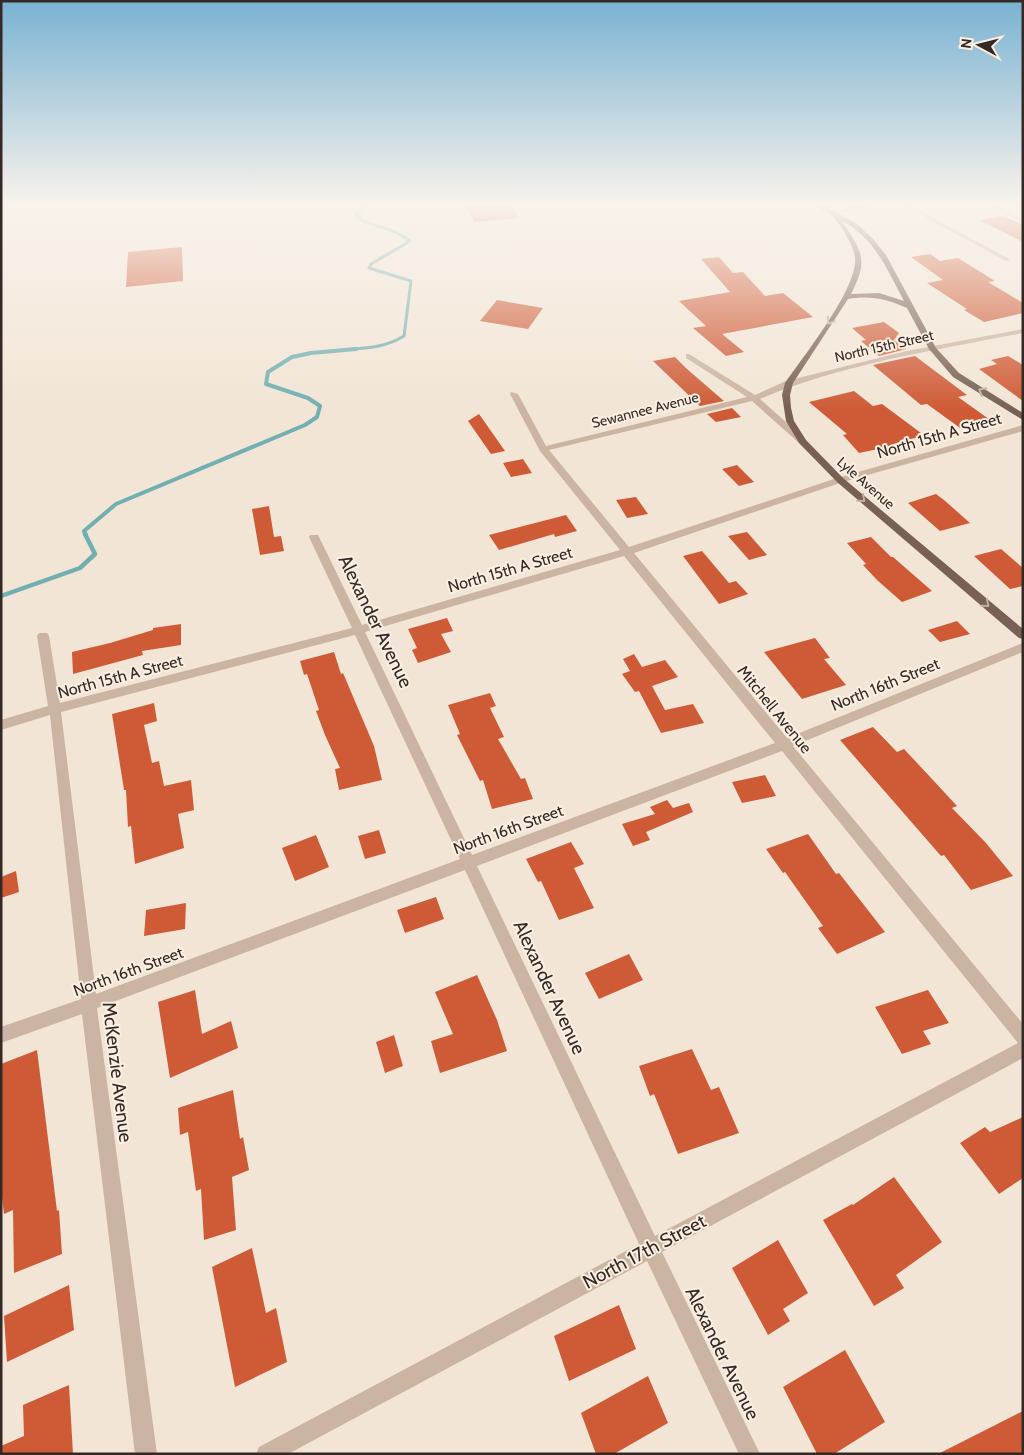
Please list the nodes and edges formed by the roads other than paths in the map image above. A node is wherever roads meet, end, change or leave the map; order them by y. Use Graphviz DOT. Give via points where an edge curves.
graph roads {
  1 [pos="858,273"];
  2 [pos="892,273"];
  3 [pos="846,297"];
  4 [pos="909,306"];
  5 [pos="1023,331"];
  6 [pos="933,349"];
  7 [pos="689,356"];
  8 [pos="789,383"];
  9 [pos="514,394"];
  10 [pos="754,398"];
  11 [pos="1023,417"];
  12 [pos="1023,428"];
  13 [pos="802,441"];
  14 [pos="542,449"];
  15 [pos="840,480"];
  16 [pos="314,537"];
  17 [pos="626,552"];
  18 [pos="359,630"];
  19 [pos="1023,635"];
  20 [pos="43,636"];
  21 [pos="1023,647"];
  22 [pos="55,709"];
  23 [pos="1,725"];
  24 [pos="784,745"];
  25 [pos="469,862"];
  26 [pos="89,1004"];
  27 [pos="1,1035"];
  28 [pos="1023,1037"];
  29 [pos="1023,1050"];
  30 [pos="650,1248"];
  31 [pos="146,1454"];
  32 [pos="266,1454"];
  33 [pos="750,1454"];
  1 -- 3 [label="main road"];
  2 -- 4 [label="main road"];
  3 -- 4 [label="main road" via="879,294"];
  3 -- 8 [label="main road, one-way"];
  4 -- 6 [label="main road"];
  5 -- 6 [label="street, North 15th Street"];
  6 -- 8 [label="street, North 15th Street"];
  11 -- 6 [label="main road, one-way" via="956,375"];
  7 -- 10 [label="street, Lyle Avenue"];
  8 -- 10 [label="street, North 15th Street"];
  8 -- 13 [label="main road" via="787,408 790,421"];
  9 -- 14 [label="street, Mitchell Avenue"];
  10 -- 13 [label="street, Lyle Avenue"];
  10 -- 14 [label="street, Sewannee Avenue"];
  12 -- 15 [label="street, North 15th A Street"];
  13 -- 15 [label="main road, Lyle Avenue"];
  14 -- 17 [label="street, Mitchell Avenue"];
  15 -- 17 [label="street, North 15th A Street"];
  15 -- 19 [label="main road, Lyle Avenue, one-way"];
  16 -- 18 [label="street, Alexander Avenue"];
  17 -- 18 [label="street, North 15th A Street"];
  17 -- 24 [label="street, Mitchell Avenue"];
  18 -- 22 [label="street, North 15th A Street"];
  18 -- 25 [label="street, Alexander Avenue"];
  20 -- 22 [label="street, McKenzie Avenue"];
  21 -- 24 [label="street, North 16th Street"];
  22 -- 23 [label="street, North 15th A Street"];
  22 -- 26 [label="street, McKenzie Avenue"];
  24 -- 25 [label="street, North 16th Street"];
  24 -- 28 [label="street, Mitchell Avenue"];
  25 -- 26 [label="street, North 16th Street"];
  25 -- 30 [label="street, Alexander Avenue"];
  26 -- 27 [label="street, North 16th Street"];
  26 -- 31 [label="street, McKenzie Avenue"];
  29 -- 30 [label="street, North 17th Street"];
  30 -- 32 [label="street, North 17th Street"];
  30 -- 33 [label="street, Alexander Avenue"];
}
